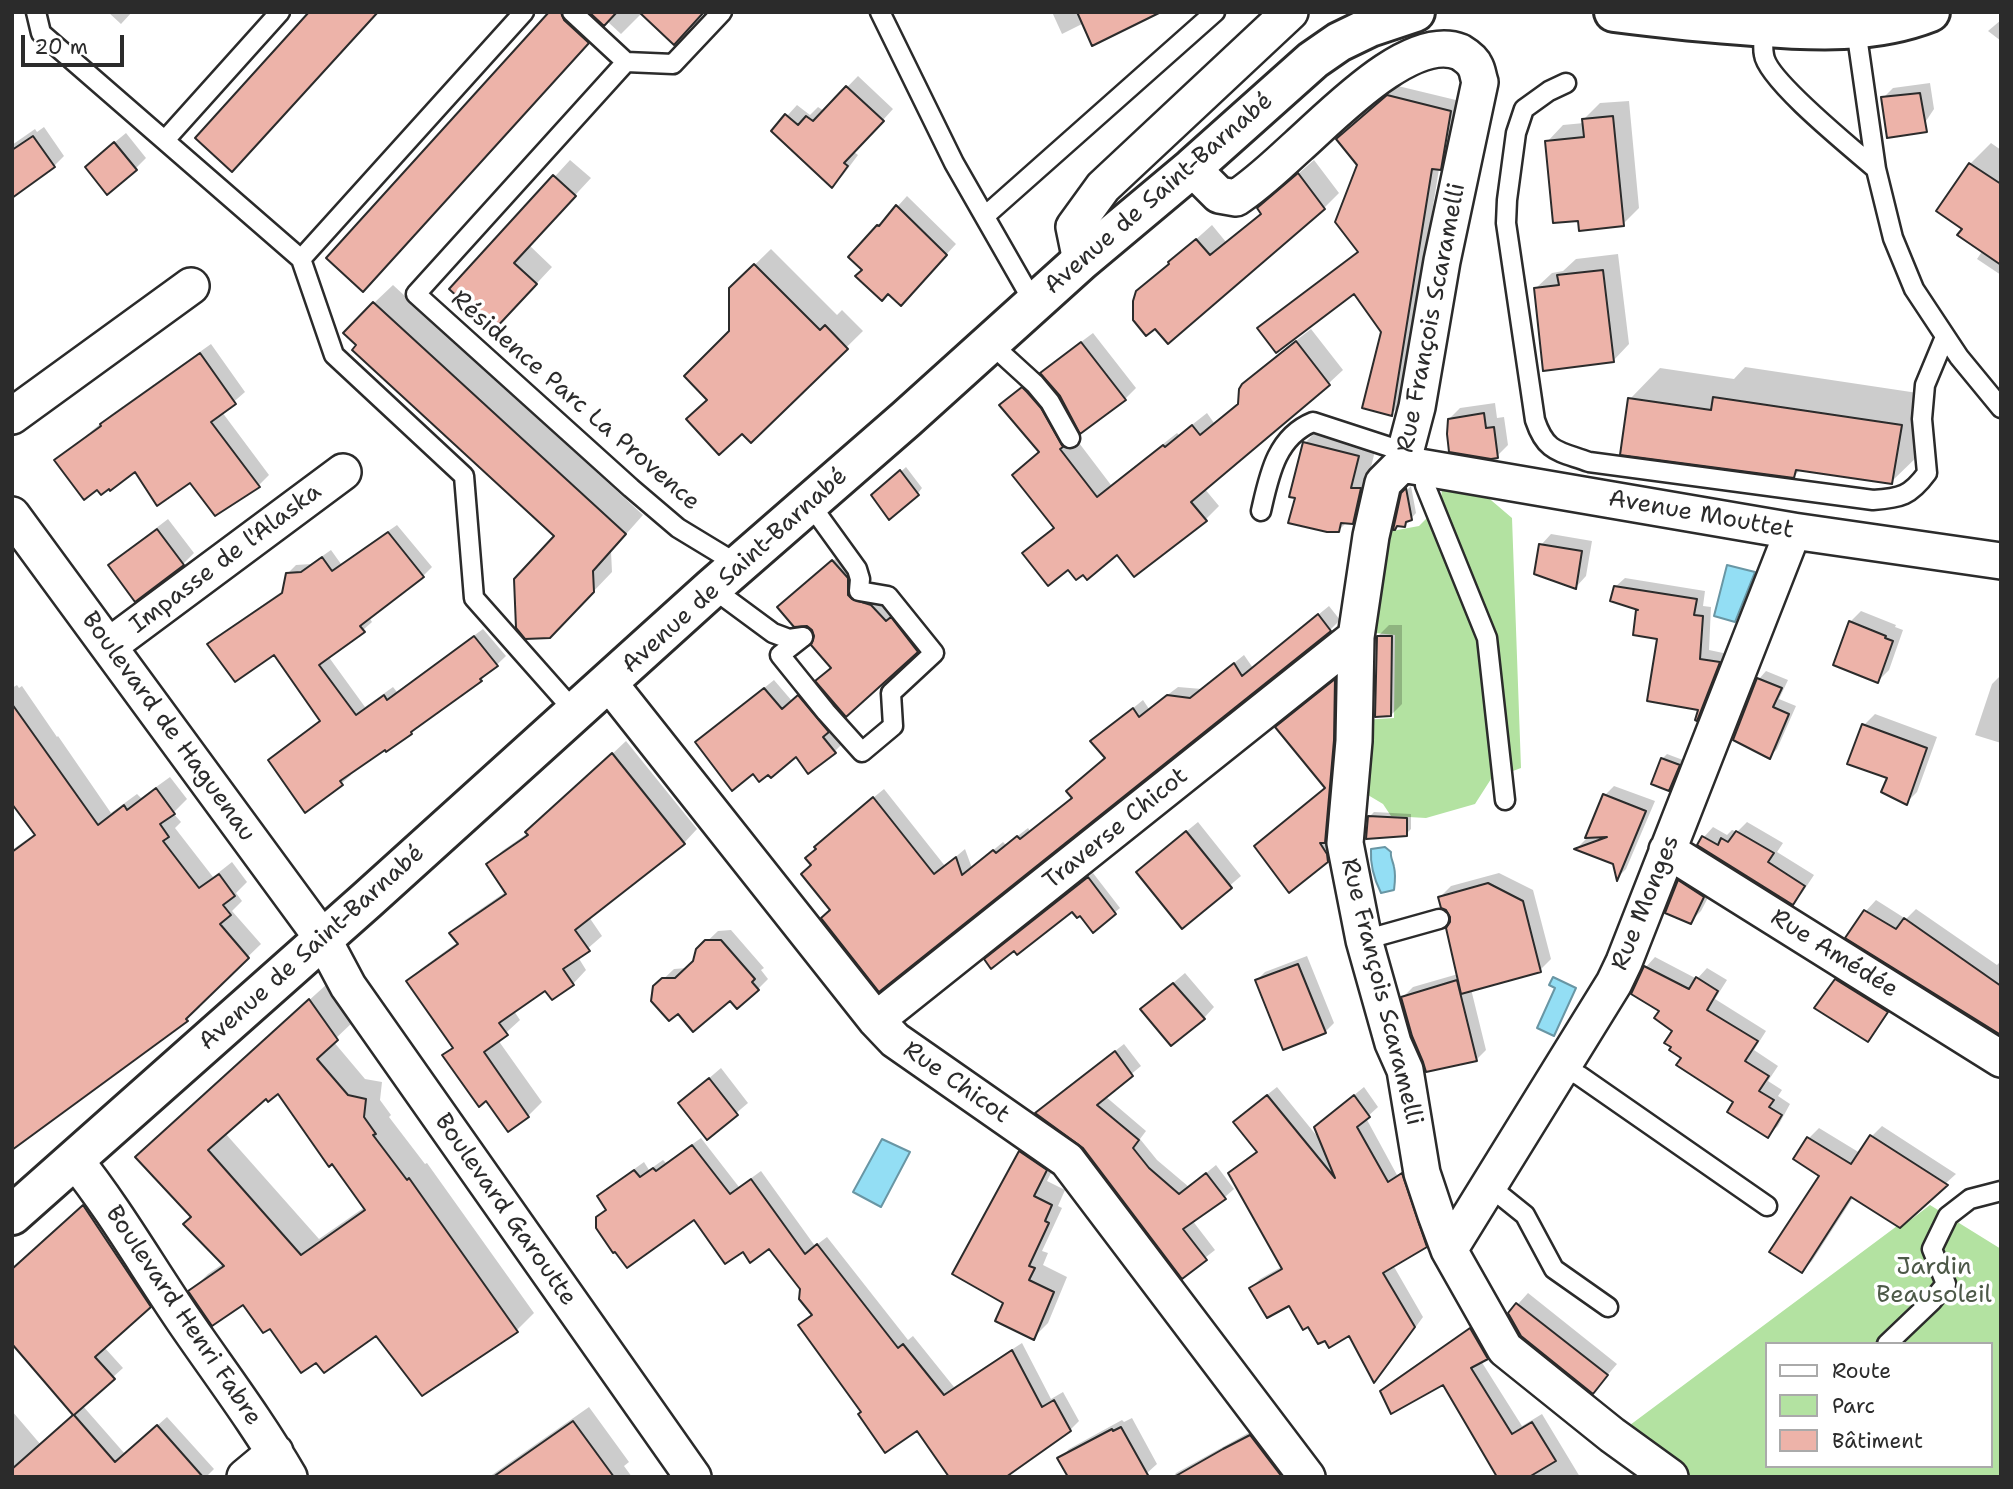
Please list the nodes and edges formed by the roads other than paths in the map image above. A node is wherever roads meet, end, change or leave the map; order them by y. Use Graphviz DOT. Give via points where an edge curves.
graph roads {
  1 [pos="36,12"];
  2 [pos="280,12"];
  3 [pos="524,12"];
  4 [pos="572,12"];
  5 [pos="722,12"];
  6 [pos="880,12"];
  7 [pos="1215,12"];
  8 [pos="1290,12"];
  9 [pos="1415,12"];
  10 [pos="1614,12"];
  11 [pos="1930,12"];
  12 [pos="1765,27"];
  13 [pos="1856,29"];
  14 [pos="626,62"];
  15 [pos="1566,83"];
  16 [pos="165,140"];
  17 [pos="1192,168"];
  18 [pos="1875,169"];
  19 [pos="985,216"];
  20 [pos="301,259"];
  21 [pos="1081,261"];
  22 [pos="191,286"];
  23 [pos="1034,303"];
  24 [pos="1945,337"];
  25 [pos="990,343"];
  26 [pos="2001,408"];
  27 [pos="12,416"];
  28 [pos="1070,438"];
  29 [pos="1411,462"];
  30 [pos="343,472"];
  31 [pos="810,503"];
  32 [pos="1261,511"];
  33 [pos="12,515"];
  34 [pos="1793,531"];
  35 [pos="2001,561"];
  36 [pos="726,577"];
  37 [pos="1356,637"];
  38 [pos="109,646"];
  39 [pos="609,683"];
  40 [pos="576,713"];
  41 [pos="1505,800"];
  42 [pos="1667,850"];
  43 [pos="1439,919"];
  44 [pos="323,939"];
  45 [pos="1364,940"];
  46 [pos="876,1020"];
  47 [pos="2001,1059"];
  48 [pos="1563,1067"];
  49 [pos="74,1158"];
  50 [pos="1489,1185"];
  51 [pos="2001,1191"];
  52 [pos="1767,1206"];
  53 [pos="12,1215"];
  54 [pos="1450,1250"];
  55 [pos="1608,1307"];
  56 [pos="1889,1342"];
  57 [pos="282,1464"];
  58 [pos="245,1477"];
  59 [pos="693,1477"];
  60 [pos="1307,1477"];
  61 [pos="1670,1477"];
  1 -- 16 [label="lane" via="41,33"];
  2 -- 16 [label="lane"];
  3 -- 20 [label="lane"];
  4 -- 14 [label="lane"];
  5 -- 14 [label="lane" via="673,64"];
  6 -- 19 [label="lane"];
  7 -- 19 [label="lane"];
  8 -- 21 [label="street" via="1103,187 1074,227"];
  9 -- 17 [label="main road, Avenue de Saint-Barnabé" via="1370,27 1321,54"];
  10 -- 12 [label="main road"];
  11 -- 13 [label="main road"];
  12 -- 13 [label="main road"];
  12 -- 18 [label="lane" via="1763,56 1769,69"];
  13 -- 18 [label="lane"];
  14 -- 36 [label="lane, Résidence Parc La Provence" via="416,294 678,528"];
  15 -- 24 [label="lane" via="1524,109 1516,133 1506,223 1535,421 1550,448 1589,462 1873,500 1897,498 1916,489 1927,473 1922,419 1925,385"];
  16 -- 20 [label="lane"];
  17 -- 21 [label="main road, Avenue de Saint-Barnabé"];
  17 -- 29 [label="street, Rue François Scaramelli" via="1219,195 1236,198 1385,71 1418,54 1449,48 1475,65 1479,82 1443,261"];
  18 -- 24 [label="lane" via="1893,238 1914,289"];
  19 -- 23 [label="lane"];
  20 -- 40 [label="lane" via="334,355 464,476 474,598"];
  21 -- 23 [label="main road, Avenue de Saint-Barnabé"];
  22 -- 27 [label="street"];
  23 -- 25 [label="main road, Avenue de Saint-Barnabé"];
  24 -- 26 [label="lane"];
  25 -- 28 [label="lane" via="1035,384"];
  25 -- 31 [label="main road, Avenue de Saint-Barnabé"];
  29 -- 32 [label="lane" via="1313,422 1300,427 1278,455"];
  29 -- 34 [label="street, Avenue Mouttet"];
  29 -- 37 [label="street, Rue François Scaramelli" via="1383,483"];
  29 -- 41 [label="lane" via="1425,485 1487,638"];
  30 -- 38 [label="street, Impasse de l'Alaska"];
  31 -- 36 [label="main road, Avenue de Saint-Barnabé"];
  31 -- 36 [label="lane, Résidence Parc La Provence" via="857,569 859,591 887,596 934,653 891,693 893,726 862,752 780,654 803,637 789,639 773,633"];
  33 -- 38 [label="street, Boulevard de Haguenau"];
  34 -- 35 [label="street, Avenue Mouttet"];
  34 -- 42 [label="street, Rue Monges"];
  36 -- 39 [label="main road, Avenue de Saint-Barnabé"];
  37 -- 45 [label="street, Rue François Scaramelli" via="1354,741 1345,843"];
  37 -- 46 [label="street, Traverse Chicot"];
  38 -- 44 [label="street, Boulevard de Haguenau"];
  39 -- 40 [label="main road, Avenue de Saint-Barnabé"];
  39 -- 46 [label="street, Rue Chicot"];
  40 -- 44 [label="main road, Avenue de Saint-Barnabé"];
  42 -- 47 [label="street, Rue Amédée"];
  42 -- 48 [label="street, Rue Monges" via="1619,972"];
  43 -- 45 [label="lane"];
  44 -- 49 [label="main road, Avenue de Saint-Barnabé"];
  44 -- 59 [label="street, Boulevard Garoutte" via="348,986"];
  45 -- 54 [label="street, Rue François Scaramelli" via="1405,1070 1422,1173"];
  46 -- 60 [label="street, Rue Chicot" via="895,1040 1067,1160"];
  48 -- 50 [label="street, Rue Monges"];
  48 -- 52 [label="lane"];
  49 -- 53 [label="main road, Avenue de Saint-Barnabé"];
  49 -- 57 [label="street, Boulevard Henri Fabre"];
  50 -- 54 [label="street, Rue Monges"];
  50 -- 55 [label="lane" via="1525,1215 1554,1269"];
  51 -- 56 [label="lane" via="1970,1199 1948,1216 1932,1248 1946,1284"];
  54 -- 61 [label="street, Rue François Scaramelli" via="1505,1349"];
  57 -- 58 [label="street"];
}
